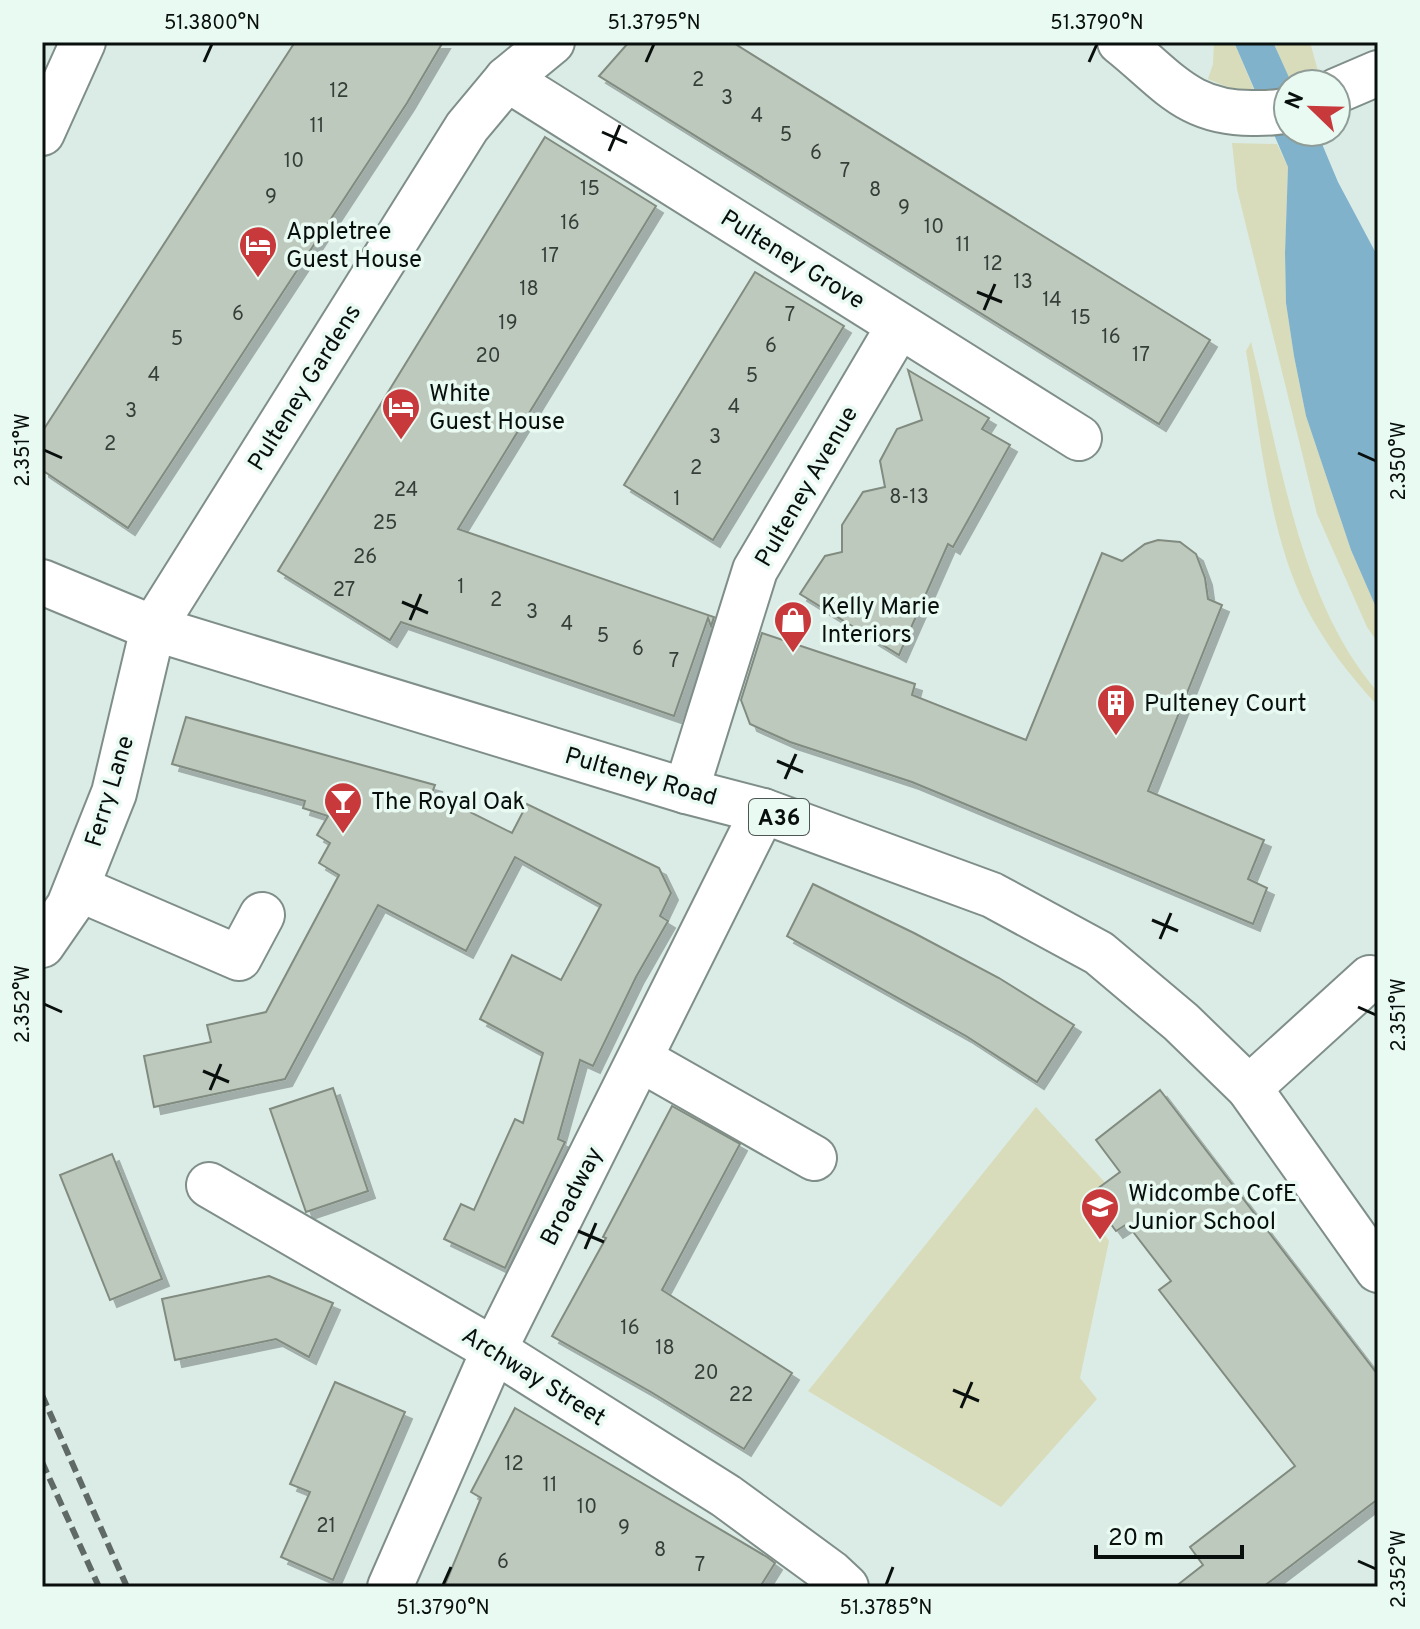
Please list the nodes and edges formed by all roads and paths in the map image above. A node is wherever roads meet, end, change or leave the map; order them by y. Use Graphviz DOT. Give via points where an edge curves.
graph roads {
  1 [pos="83,42"];
  2 [pos="552,42"];
  3 [pos="1120,42"];
  4 [pos="1378,73"];
  5 [pos="507,79"];
  6 [pos="1352,84"];
  7 [pos="1272,112"];
  8 [pos="44,122"];
  9 [pos="899,326"];
  10 [pos="1079,438"];
  11 [pos="42,582"];
  12 [pos="153,628"];
  13 [pos="686,791"];
  14 [pos="763,811"];
  15 [pos="77,888"];
  16 [pos="262,915"];
  17 [pos="42,945"];
  18 [pos="1370,978"];
  19 [pos="640,1059"];
  20 [pos="1249,1088"];
  21 [pos="814,1158"];
  22 [pos="209,1185"];
  23 [pos="1378,1270"];
  24 [pos="494,1350"];
  25 [pos="832,1582"];
  26 [pos="390,1587"];
  1 -- 8 [label="main road"];
  2 -- 5 [label="main road, Pulteney Gardens"];
  3 -- 7 [label="main road" via="1206,108"];
  4 -- 6 [label="main road"];
  5 -- 9 [label="main road, Pulteney Grove"];
  5 -- 12 [label="main road, Pulteney Gardens" via="467,127"];
  9 -- 10 [label="main road, Pulteney Grove"];
  9 -- 13 [label="main road, Pulteney Avenue" via="755,570"];
  11 -- 12 [label="main road, Pulteney Road / A36"];
  12 -- 13 [label="main road, Pulteney Road / A36"];
  12 -- 15 [label="main road, Ferry Lane" via="114,793"];
  13 -- 14 [label="main road, Pulteney Road / A36"];
  14 -- 19 [label="main road, Broadway"];
  14 -- 20 [label="main road, Pulteney Road / A36" via="992,895 1099,953"];
  15 -- 16 [label="main road" via="239,958"];
  15 -- 17 [label="main road, Ferry Lane"];
  18 -- 20 [label="main road"];
  19 -- 21 [label="main road"];
  19 -- 24 [label="main road, Broadway"];
  20 -- 23 [label="main road, Pulteney Road / A36"];
  22 -- 24 [label="main road, Archway Street"];
  24 -- 25 [label="main road, Archway Street" via="726,1496"];
  24 -- 26 [label="main road, Broadway"];
}
